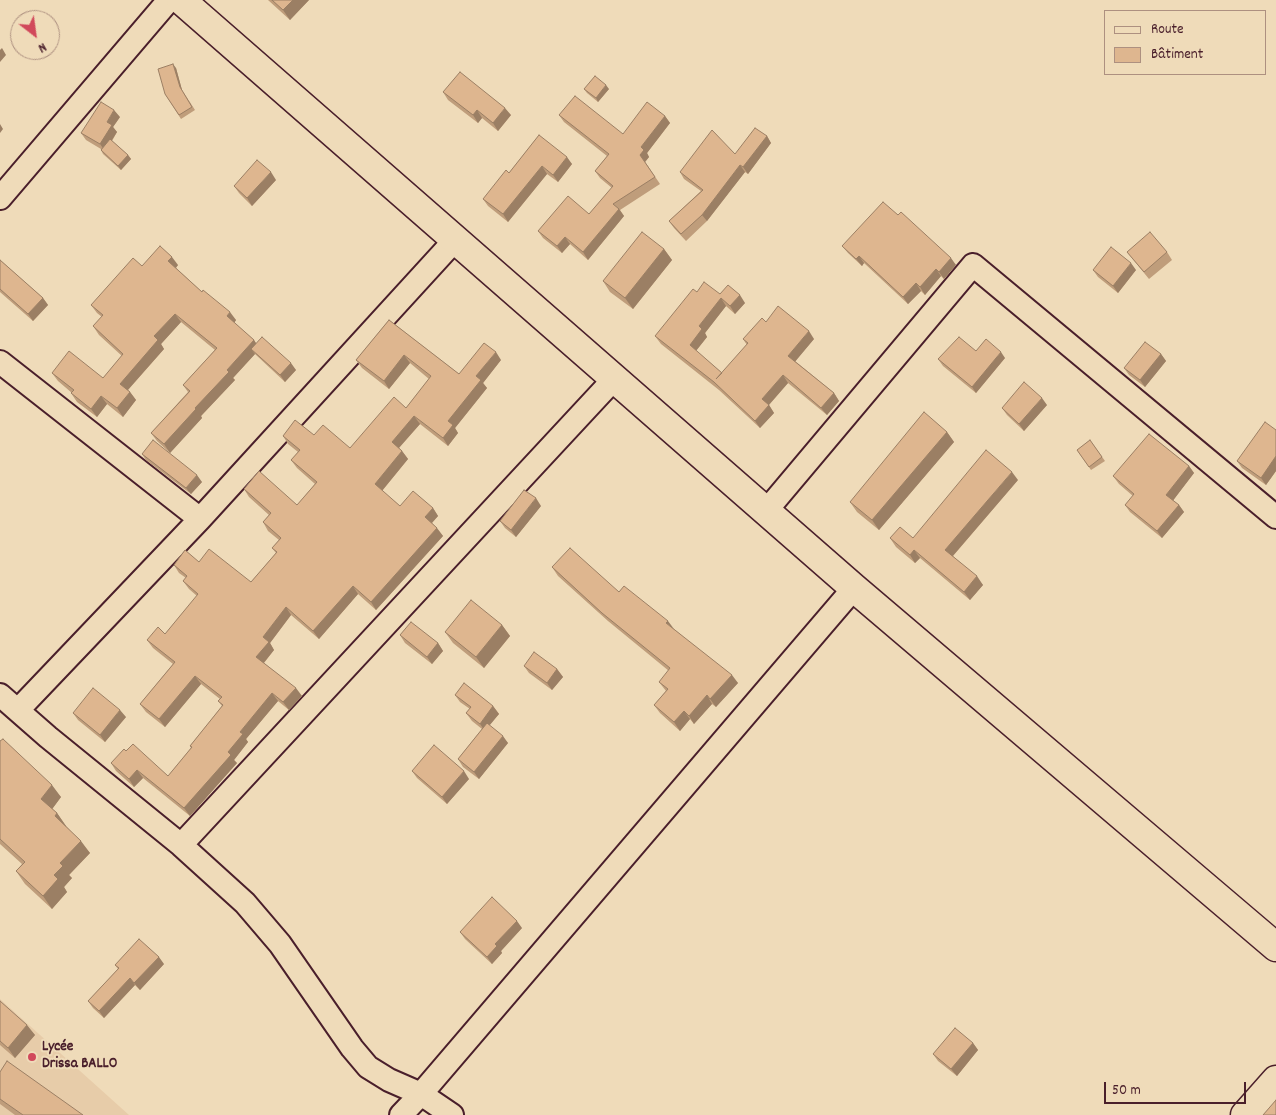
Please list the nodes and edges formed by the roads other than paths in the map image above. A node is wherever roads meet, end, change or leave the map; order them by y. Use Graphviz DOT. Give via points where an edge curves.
graph roads {
  1 [pos="169,0"];
  2 [pos="181,0"];
  3 [pos="0,198"];
  4 [pos="455,240"];
  5 [pos="0,362"];
  6 [pos="614,378"];
  7 [pos="766,512"];
  8 [pos="1276,517"];
  9 [pos="200,519"];
  10 [pos="854,588"];
  11 [pos="0,695"];
  12 [pos="18,710"];
  13 [pos="181,845"];
  14 [pos="1276,947"];
  15 [pos="1276,1080"];
  16 [pos="421,1094"];
  17 [pos="401,1115"];
  18 [pos="452,1115"];
  19 [pos="1245,1115"];
  1 -- 3 [label="street"];
  2 -- 4 [label="street"];
  4 -- 6 [label="street"];
  4 -- 9 [label="street"];
  5 -- 9 [label="street"];
  6 -- 7 [label="street"];
  6 -- 13 [label="street"];
  7 -- 8 [label="street" via="973,265"];
  7 -- 10 [label="street"];
  9 -- 12 [label="street"];
  10 -- 14 [label="street"];
  10 -- 16 [label="street"];
  11 -- 12 [label="street"];
  12 -- 13 [label="street"];
  13 -- 16 [label="street" via="245,903 280,944 368,1067"];
  15 -- 19 [label="street"];
  16 -- 17 [label="street"];
  16 -- 18 [label="street"];
}
